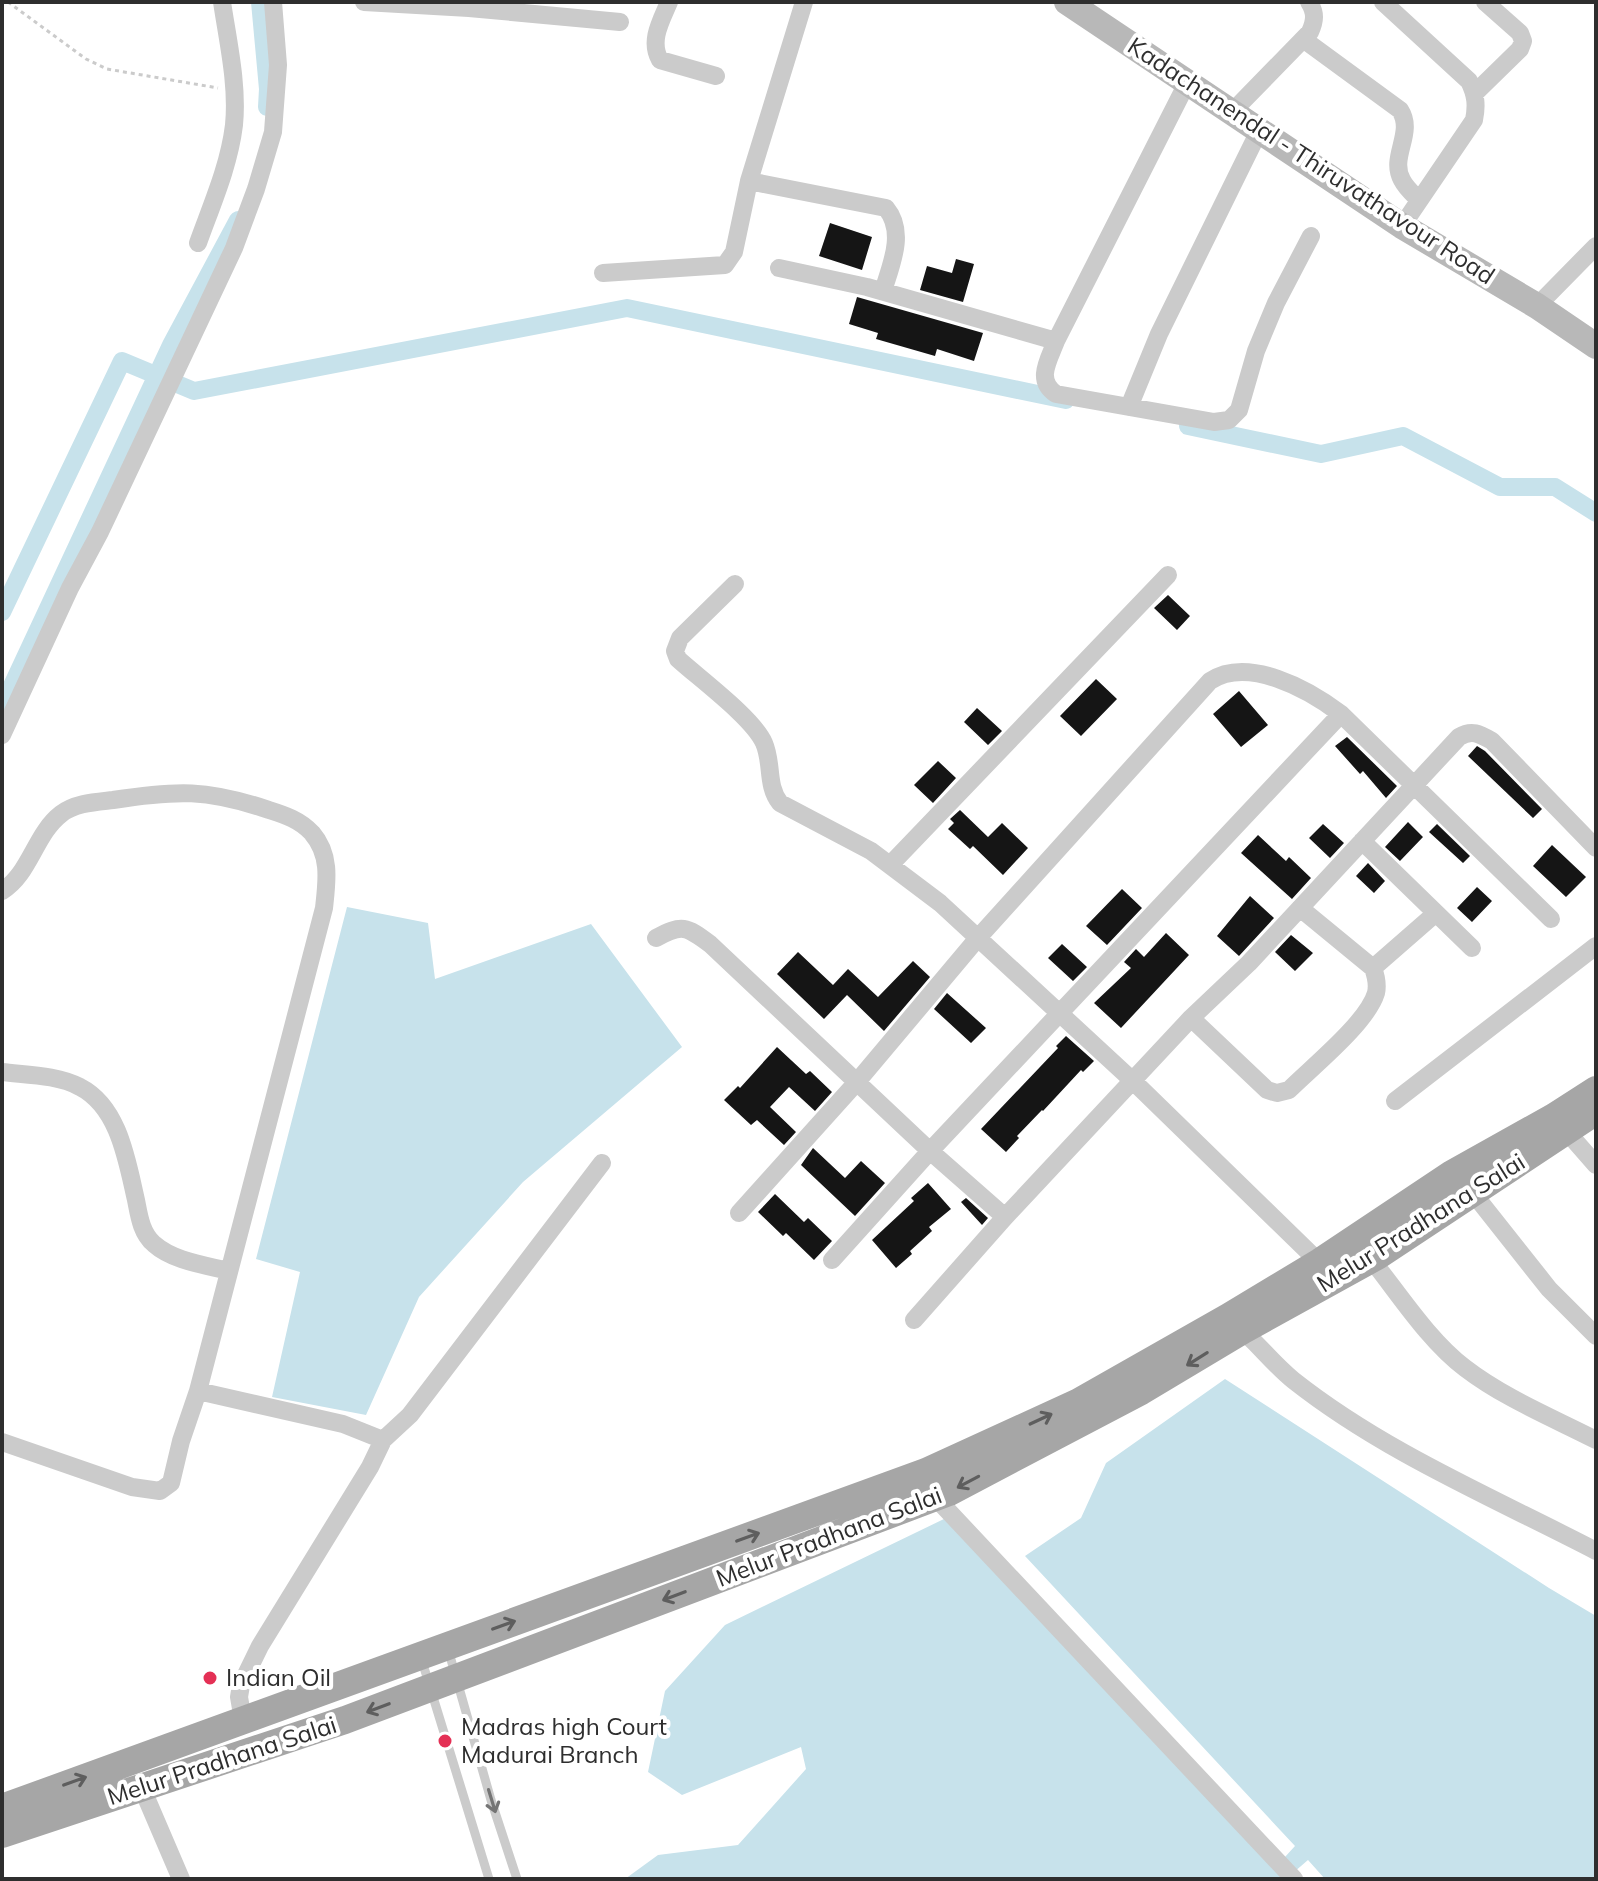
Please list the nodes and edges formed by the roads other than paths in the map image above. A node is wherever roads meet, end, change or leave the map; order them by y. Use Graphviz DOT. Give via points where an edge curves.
graph roads {
  1 [pos="222,2"];
  2 [pos="273,2"];
  3 [pos="364,2"];
  4 [pos="669,2"];
  5 [pos="804,2"];
  6 [pos="1309,2"];
  7 [pos="1383,2"];
  8 [pos="1485,2"];
  9 [pos="470,5"];
  10 [pos="1084,6"];
  11 [pos="620,22"];
  12 [pos="1303,39"];
  13 [pos="716,76"];
  14 [pos="1188,81"];
  15 [pos="1475,93"];
  16 [pos="1233,111"];
  17 [pos="1260,129"];
  18 [pos="749,181"];
  19 [pos="1419,200"];
  20 [pos="1402,226"];
  21 [pos="1311,236"];
  22 [pos="198,243"];
  23 [pos="1596,246"];
  24 [pos="779,268"];
  25 [pos="603,273"];
  26 [pos="883,291"];
  27 [pos="1537,306"];
  28 [pos="1056,341"];
  29 [pos="1596,346"];
  30 [pos="1129,407"];
  31 [pos="1168,575"];
  32 [pos="735,584"];
  33 [pos="1341,714"];
  34 [pos="2,735"];
  35 [pos="1414,786"];
  36 [pos="1362,841"];
  37 [pos="1596,848"];
  38 [pos="890,865"];
  39 [pos="2,891"];
  40 [pos="1300,908"];
  41 [pos="1436,913"];
  42 [pos="1551,919"];
  43 [pos="656,938"];
  44 [pos="977,939"];
  45 [pos="1596,946"];
  46 [pos="1472,948"];
  47 [pos="1373,968"];
  48 [pos="1059,1014"];
  49 [pos="1191,1018"];
  50 [pos="2,1072"];
  51 [pos="1133,1081"];
  52 [pos="856,1083"];
  53 [pos="1596,1090"];
  54 [pos="1395,1101"];
  55 [pos="1596,1111"];
  56 [pos="1560,1124"];
  57 [pos="930,1151"];
  58 [pos="602,1163"];
  59 [pos="1596,1165"];
  60 [pos="1473,1193"];
  61 [pos="739,1213"];
  62 [pos="1005,1217"];
  63 [pos="1371,1259"];
  64 [pos="832,1260"];
  65 [pos="1326,1270"];
  66 [pos="229,1271"];
  67 [pos="914,1320"];
  68 [pos="1235,1324"];
  69 [pos="1596,1336"];
  70 [pos="198,1391"];
  71 [pos="383,1440"];
  72 [pos="1596,1440"];
  73 [pos="2,1442"];
  74 [pos="935,1497"];
  75 [pos="1596,1551"];
  76 [pos="447,1646"];
  77 [pos="420,1656"];
  78 [pos="458,1678"];
  79 [pos="431,1688"];
  80 [pos="243,1720"];
  81 [pos="142,1788"];
  82 [pos="2,1808"];
  83 [pos="2,1834"];
  84 [pos="1293,1878"];
  85 [pos="181,1879"];
  86 [pos="489,1879"];
  87 [pos="517,1879"];
  1 -- 22 [label="street" via="234,123 227,166"];
  2 -- 34 [label="street" via="278,65 273,132 256,189 234,248"];
  3 -- 9 [label="street"];
  4 -- 13 [label="street" via="655,43 660,60"];
  5 -- 18 [label="street"];
  6 -- 12 [label="street" via="1314,23"];
  7 -- 15 [label="street" via="1469,81"];
  8 -- 15 [label="street" via="1523,41"];
  9 -- 11 [label="street"];
  10 -- 14 [label="main road, Kadachanendal - Thiruvathavour Road"];
  12 -- 16 [label="street"];
  12 -- 19 [label="street" via="1400,110 1405,131 1399,176"];
  14 -- 16 [label="main road, Kadachanendal - Thiruvathavour Road"];
  14 -- 28 [label="street"];
  15 -- 19 [label="street" via="1474,120"];
  16 -- 17 [label="main road, Kadachanendal - Thiruvathavour Road"];
  17 -- 20 [label="main road, Kadachanendal - Thiruvathavour Road"];
  17 -- 30 [label="street"];
  18 -- 25 [label="street" via="734,252 725,265"];
  18 -- 26 [label="street" via="886,208 894,217 897,242"];
  19 -- 20 [label="street"];
  20 -- 27 [label="main road, Kadachanendal - Thiruvathavour Road"];
  21 -- 30 [label="street" via="1256,351 1239,410 1229,420"];
  23 -- 27 [label="street"];
  24 -- 26 [label="street"];
  26 -- 28 [label="street"];
  27 -- 29 [label="main road, Kadachanendal - Thiruvathavour Road"];
  28 -- 30 [label="street" via="1044,375 1050,390"];
  31 -- 38 [label="street"];
  32 -- 38 [label="street" via="680,638 678,659 764,742 773,794 780,803"];
  33 -- 35 [label="street"];
  33 -- 44 [label="street" via="1296,686 1239,671 1210,681"];
  33 -- 48 [label="street"];
  35 -- 36 [label="street"];
  35 -- 37 [label="street" via="1459,737 1479,733"];
  35 -- 42 [label="street"];
  36 -- 40 [label="street"];
  36 -- 41 [label="street"];
  38 -- 44 [label="street"];
  39 -- 66 [label="street" via="62,813 82,804 161,793 195,791 236,798 294,818 323,849 328,870 324,908"];
  40 -- 47 [label="street"];
  40 -- 49 [label="street"];
  41 -- 46 [label="street"];
  41 -- 47 [label="street"];
  43 -- 52 [label="street" via="673,929 693,931"];
  44 -- 48 [label="street"];
  44 -- 52 [label="street"];
  45 -- 54 [label="street"];
  47 -- 49 [label="street" via="1377,985 1369,1007 1283,1093 1267,1090"];
  48 -- 51 [label="street"];
  48 -- 57 [label="street"];
  49 -- 51 [label="street"];
  50 -- 66 [label="street" via="58,1079 96,1098 125,1153 143,1230 152,1243 166,1253"];
  51 -- 62 [label="street"];
  51 -- 65 [label="street"];
  52 -- 57 [label="street"];
  52 -- 61 [label="street"];
  53 -- 56 [label="main road, Melur Pradhana Salai"];
  55 -- 56 [label="main road, Melur Pradhana Salai"];
  56 -- 59 [label="street"];
  56 -- 60 [label="main road, Melur Pradhana Salai"];
  56 -- 65 [label="main road, Melur Pradhana Salai" via="1452,1174"];
  57 -- 62 [label="street"];
  57 -- 64 [label="street"];
  58 -- 71 [label="street" via="410,1415"];
  60 -- 63 [label="main road, Melur Pradhana Salai"];
  60 -- 69 [label="street" via="1549,1289"];
  62 -- 67 [label="street"];
  63 -- 65 [label="main road, Melur Pradhana Salai"];
  63 -- 72 [label="street" via="1462,1366"];
  65 -- 68 [label="main road, Melur Pradhana Salai"];
  66 -- 70 [label="street"];
  68 -- 74 [label="main road, Melur Pradhana Salai, one-way" via="1141,1391"];
  68 -- 75 [label="street" via="1292,1379 1357,1424"];
  76 -- 68 [label="main road, Melur Pradhana Salai, one-way" via="926,1472"];
  70 -- 71 [label="street" via="343,1424"];
  70 -- 73 [label="street" via="171,1483 160,1491 132,1487"];
  71 -- 80 [label="street" via="247,1672 239,1697"];
  74 -- 78 [label="main road, Melur Pradhana Salai, one-way"];
  74 -- 84 [label="street"];
  76 -- 77 [label="main road, Melur Pradhana Salai"];
  76 -- 78 [label="lane"];
  77 -- 79 [label="lane"];
  77 -- 80 [label="main road, Melur Pradhana Salai"];
  78 -- 79 [label="main road, Melur Pradhana Salai"];
  78 -- 87 [label="lane, one-way"];
  79 -- 81 [label="main road, Melur Pradhana Salai, one-way"];
  79 -- 86 [label="lane"];
  82 -- 80 [label="main road, Melur Pradhana Salai, one-way"];
  81 -- 83 [label="main road, Melur Pradhana Salai"];
  81 -- 85 [label="street"];
}
